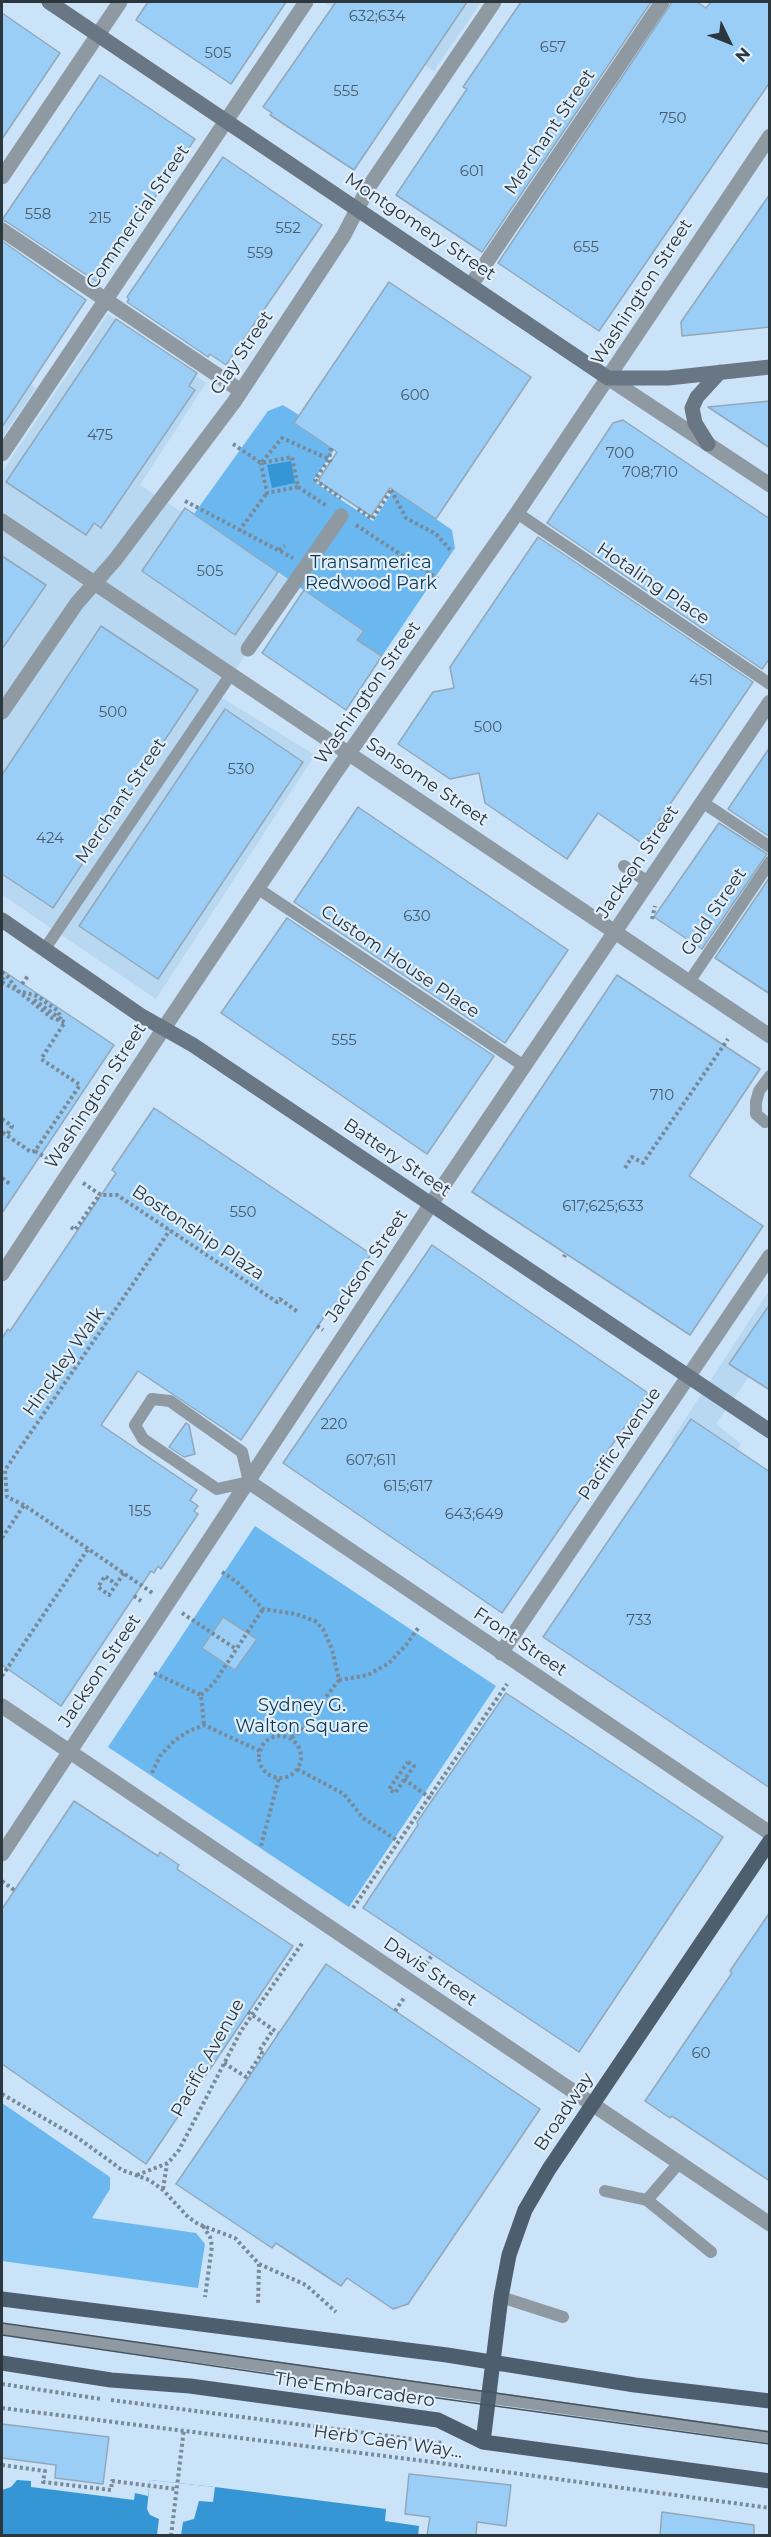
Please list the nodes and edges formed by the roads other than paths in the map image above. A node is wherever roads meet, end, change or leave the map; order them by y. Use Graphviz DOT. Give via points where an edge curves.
graph roads {
  1 [pos="49,2"];
  2 [pos="120,2"];
  3 [pos="306,2"];
  4 [pos="494,2"];
  5 [pos="662,2"];
  6 [pos="98,34"];
  7 [pos="226,121"];
  8 [pos="770,136"];
  9 [pos="2,177"];
  10 [pos="358,208"];
  11 [pos="2,230"];
  12 [pos="471,285"];
  13 [pos="105,300"];
  14 [pos="770,367"];
  15 [pos="720,372"];
  16 [pos="608,378"];
  17 [pos="241,391"];
  18 [pos="708,444"];
  19 [pos="2,454"];
  20 [pos="770,485"];
  21 [pos="347,511"];
  22 [pos="517,513"];
  23 [pos="2,521"];
  24 [pos="95,583"];
  25 [pos="248,649"];
  26 [pos="231,674"];
  27 [pos="770,684"];
  28 [pos="770,702"];
  29 [pos="2,712"];
  30 [pos="349,753"];
  31 [pos="702,802"];
  32 [pos="770,847"];
  33 [pos="770,862"];
  34 [pos="624,866"];
  35 [pos="648,882"];
  36 [pos="257,888"];
  37 [pos="2,920"];
  38 [pos="615,932"];
  39 [pos="44,950"];
  40 [pos="689,982"];
  41 [pos="164,1028"];
  42 [pos="770,1036"];
  43 [pos="524,1066"];
  44 [pos="770,1076"];
  45 [pos="765,1122"];
  46 [pos="431,1204"];
  47 [pos="770,1256"];
  48 [pos="2,1274"];
  49 [pos="689,1377"];
  50 [pos="770,1431"];
  51 [pos="249,1482"];
  52 [pos="501,1653"];
  53 [pos="2,1706"];
  54 [pos="69,1752"];
  55 [pos="770,1833"];
  56 [pos="770,1841"];
  57 [pos="2,1854"];
  58 [pos="592,2104"];
  59 [pos="679,2163"];
  60 [pos="605,2191"];
  61 [pos="647,2200"];
  62 [pos="770,2224"];
  63 [pos="711,2252"];
  64 [pos="501,2297"];
  65 [pos="2,2299"];
  66 [pos="562,2317"];
  67 [pos="2,2329"];
  68 [pos="493,2362"];
  69 [pos="2,2363"];
  70 [pos="489,2397"];
  71 [pos="770,2401"];
  72 [pos="770,2437"];
  73 [pos="483,2442"];
  74 [pos="770,2481"];
  1 -- 6 [label="main road, Montgomery Street"];
  2 -- 6 [label="street"];
  3 -- 7 [label="street, Commercial Street"];
  4 -- 10 [label="street, Clay Street"];
  5 -- 12 [label="street, Merchant Street"];
  6 -- 7 [label="main road, Montgomery Street"];
  6 -- 9 [label="street"];
  7 -- 10 [label="main road, Montgomery Street"];
  7 -- 13 [label="street, Commercial Street"];
  8 -- 16 [label="street, Washington Street"];
  10 -- 12 [label="main road, Montgomery Street"];
  10 -- 17 [label="street, Clay Street"];
  11 -- 13 [label="street"];
  12 -- 16 [label="main road, Montgomery Street"];
  13 -- 17 [label="street"];
  13 -- 19 [label="street, Commercial Street"];
  14 -- 15 [label="main road"];
  15 -- 16 [label="main road" via="668,378"];
  15 -- 18 [label="main road" via="692,408 695,423"];
  16 -- 18 [label="street, Montgomery Street"];
  16 -- 22 [label="street, Washington Street"];
  17 -- 24 [label="street, Clay Street"];
  18 -- 20 [label="street, Montgomery Street"];
  21 -- 25 [label="street"];
  22 -- 27 [label="lane, Hotaling Place"];
  22 -- 30 [label="street, Washington Street"];
  23 -- 24 [label="street, Sansome Street"];
  24 -- 26 [label="street, Sansome Street"];
  24 -- 29 [label="street, Clay Street"];
  26 -- 30 [label="street, Sansome Street"];
  26 -- 39 [label="lane, Merchant Street"];
  28 -- 31 [label="street, Jackson Street"];
  30 -- 36 [label="street, Washington Street"];
  30 -- 38 [label="street, Sansome Street"];
  31 -- 32 [label="lane"];
  31 -- 35 [label="street, Jackson Street"];
  33 -- 40 [label="lane, Gold Street"];
  34 -- 35 [label="lane"];
  35 -- 38 [label="street, Jackson Street"];
  36 -- 41 [label="street, Washington Street"];
  36 -- 43 [label="lane, Custom House Place"];
  37 -- 39 [label="main road, Battery Street"];
  38 -- 40 [label="street, Sansome Street"];
  38 -- 43 [label="street, Jackson Street"];
  39 -- 41 [label="main road, Battery Street"];
  40 -- 42 [label="street, Sansome Street"];
  41 -- 46 [label="main road, Battery Street"];
  41 -- 48 [label="street, Washington Street"];
  43 -- 46 [label="street, Jackson Street"];
  44 -- 45 [label="lane" via="756,1102 756,1114"];
  46 -- 49 [label="main road, Battery Street"];
  46 -- 51 [label="street, Jackson Street"];
  47 -- 49 [label="street, Pacific Avenue"];
  49 -- 50 [label="main road, Battery Street"];
  49 -- 52 [label="street, Pacific Avenue"];
  51 -- 51 [label="lane" via="242,1452 170,1401 152,1399 135,1425 144,1439 217,1489"];
  51 -- 52 [label="street, Front Street"];
  51 -- 54 [label="street, Jackson Street"];
  52 -- 55 [label="street, Front Street"];
  53 -- 54 [label="street, Davis Street"];
  54 -- 57 [label="street, Jackson Street"];
  54 -- 58 [label="street, Davis Street"];
  56 -- 58 [label="main road, Broadway"];
  58 -- 59 [label="street, Davis Street"];
  58 -- 64 [label="main road, Broadway" via="525,2210 509,2255"];
  59 -- 61 [label="lane"];
  59 -- 62 [label="street, Davis Street"];
  60 -- 61 [label="lane"];
  61 -- 63 [label="lane"];
  64 -- 66 [label="lane"];
  64 -- 68 [label="main road, Broadway"];
  65 -- 68 [label="main road"];
  67 -- 70 [label="lane, The Embarcadero"];
  68 -- 70 [label="main road, Broadway"];
  68 -- 71 [label="main road"];
  69 -- 73 [label="main road, The Embarcadero" via="438,2420"];
  70 -- 72 [label="lane, The Embarcadero"];
  70 -- 73 [label="main road, Broadway"];
  73 -- 74 [label="main road, The Embarcadero"];
}
